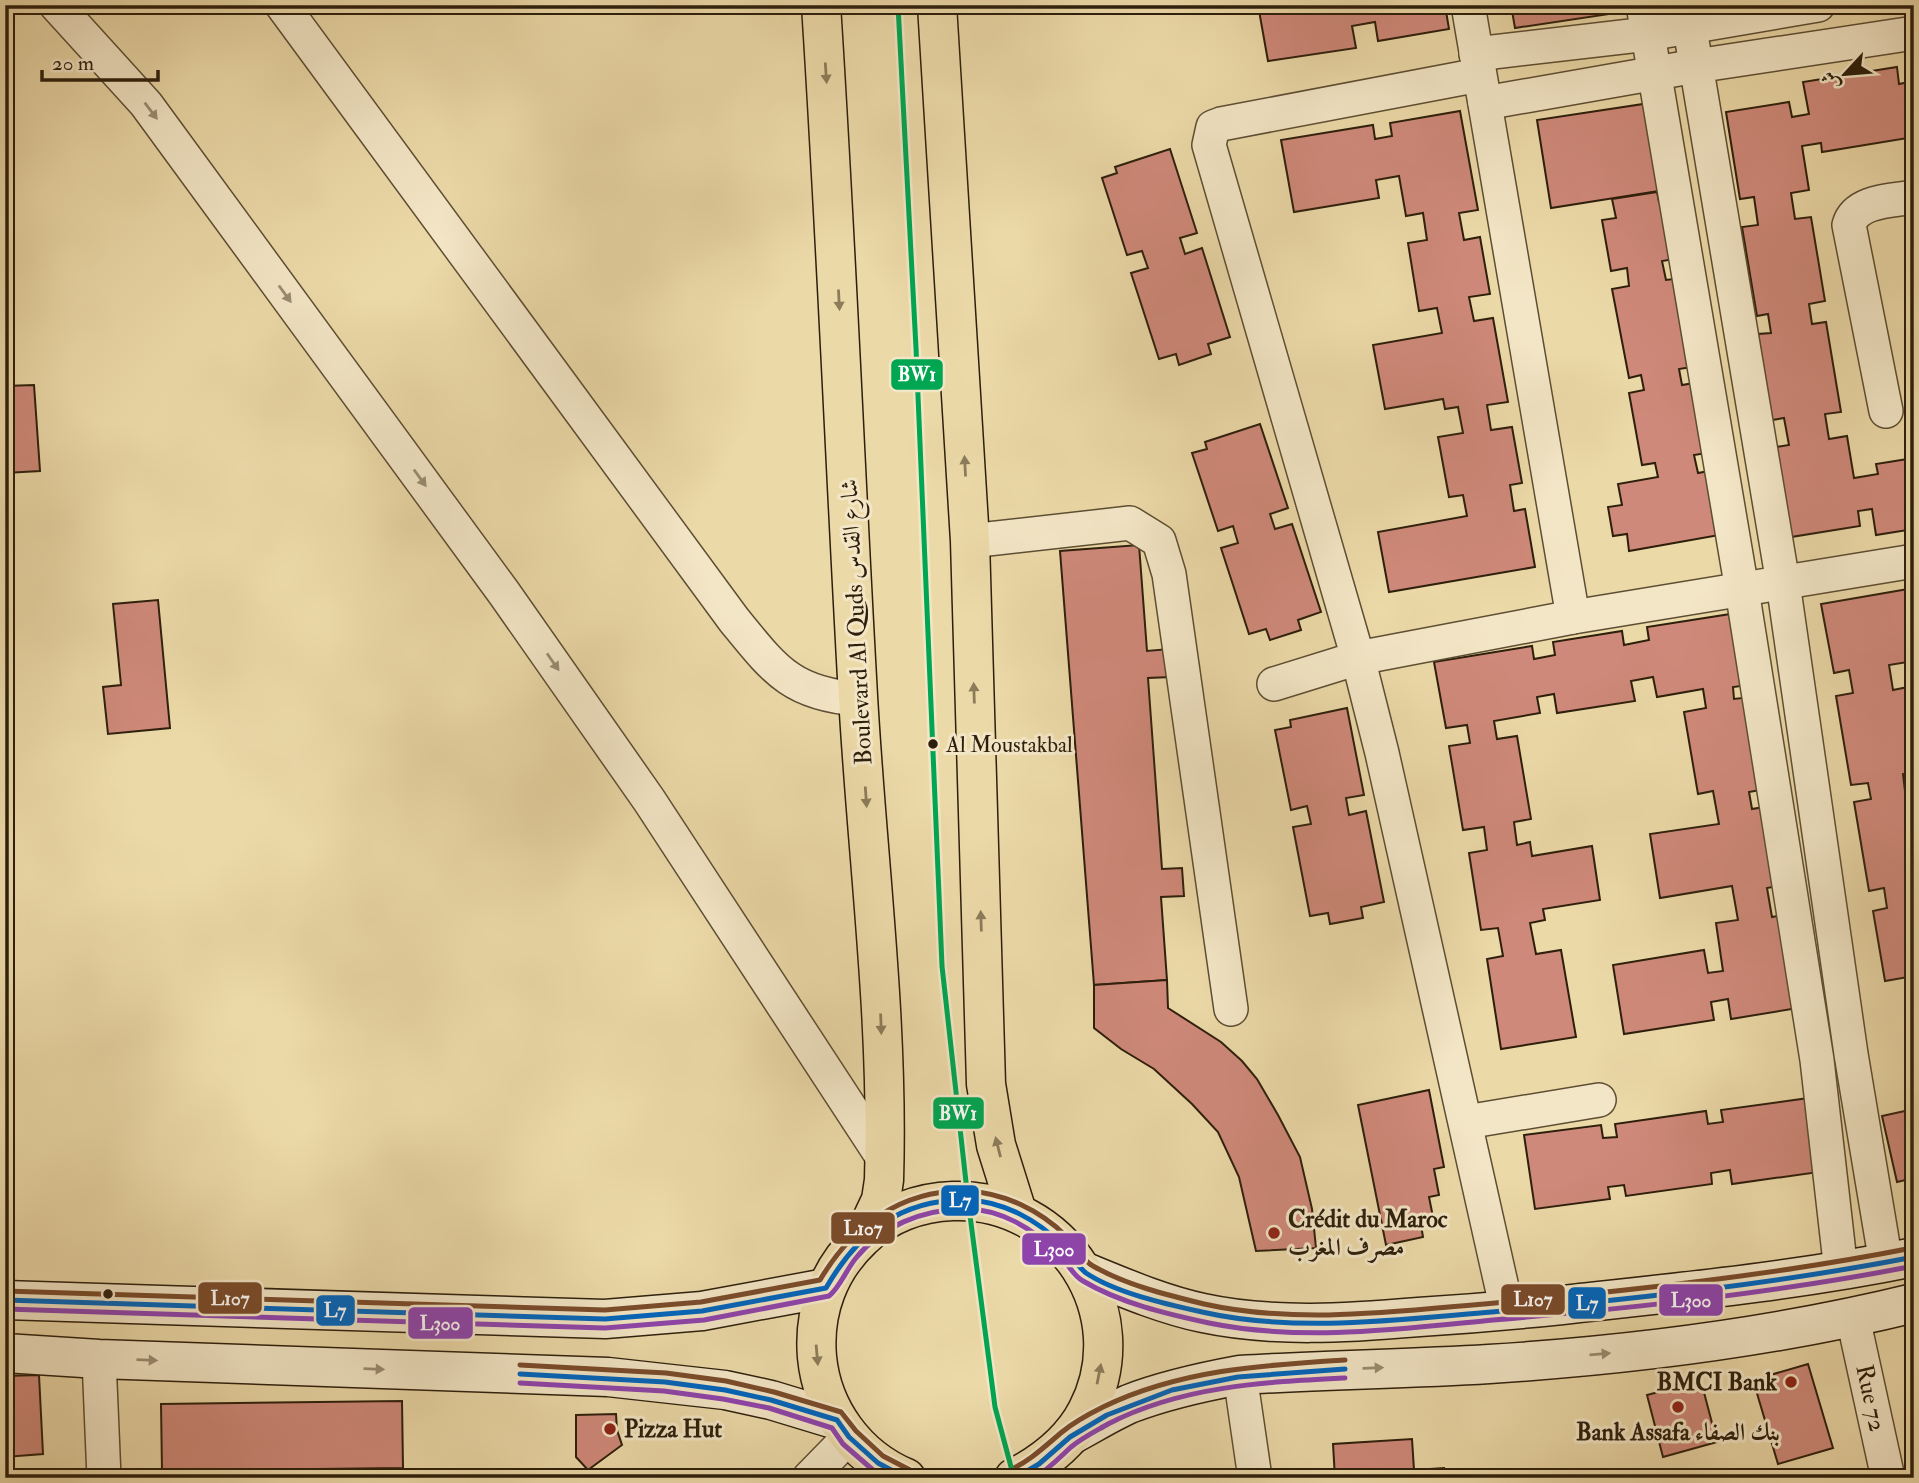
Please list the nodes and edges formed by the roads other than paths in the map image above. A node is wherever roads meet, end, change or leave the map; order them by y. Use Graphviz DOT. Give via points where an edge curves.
graph roads {
  1 [pos="56,5"];
  2 [pos="282,5"];
  3 [pos="821,5"];
  4 [pos="937,5"];
  5 [pos="1468,5"];
  6 [pos="1818,5"];
  7 [pos="1688,16"];
  8 [pos="1646,20"];
  9 [pos="1914,33"];
  10 [pos="1696,66"];
  11 [pos="1653,74"];
  12 [pos="1480,77"];
  13 [pos="1914,197"];
  14 [pos="1886,411"];
  15 [pos="970,541"];
  16 [pos="1914,561"];
  17 [pos="1783,583"];
  18 [pos="1742,590"];
  19 [pos="1573,617"];
  20 [pos="1358,658"];
  21 [pos="1273,684"];
  22 [pos="858,699"];
  23 [pos="1231,1009"];
  24 [pos="1599,1100"];
  25 [pos="1466,1122"];
  26 [pos="885,1161"];
  27 [pos="1017,1212"];
  28 [pos="865,1234"];
  29 [pos="1900,1260"];
  30 [pos="1083,1271"];
  31 [pos="1841,1271"];
  32 [pos="826,1288"];
  33 [pos="5,1300"];
  34 [pos="1914,1303"];
  35 [pos="1507,1310"];
  36 [pos="1853,1318"];
  37 [pos="5,1353"];
  38 [pos="99,1359"];
  39 [pos="1240,1375"];
  40 [pos="843,1429"];
  41 [pos="1065,1453"];
  42 [pos="882,1473"];
  43 [pos="104,1478"];
  44 [pos="809,1478"];
  45 [pos="1014,1478"];
  46 [pos="1255,1478"];
  47 [pos="1888,1478"];
  1 -- 26 [label="street, one-way" via="146,104 504,593 649,800"];
  2 -- 22 [label="street" via="769,663 812,692"];
  3 -- 22 [label="main road, Boulevard Al Quds شارع القدس, one-way"];
  15 -- 4 [label="main road, one-way"];
  5 -- 12 [label="street"];
  6 -- 7 [label="street"];
  7 -- 8 [label="street"];
  7 -- 10 [label="street"];
  8 -- 11 [label="street"];
  8 -- 12 [label="street"];
  9 -- 10 [label="street"];
  10 -- 11 [label="street"];
  10 -- 17 [label="street"];
  11 -- 12 [label="street"];
  11 -- 18 [label="street"];
  12 -- 19 [label="street"];
  12 -- 20 [label="street" via="1221,124 1210,133 1209,145"];
  13 -- 14 [label="street" via="1860,208 1849,225"];
  15 -- 23 [label="street" via="1130,523 1159,541 1171,588"];
  27 -- 15 [label="main road, one-way" via="996,1145 986,1084"];
  16 -- 17 [label="street"];
  17 -- 18 [label="street"];
  17 -- 29 [label="street" via="1851,1054"];
  18 -- 19 [label="street"];
  18 -- 31 [label="street" via="1817,1060"];
  19 -- 20 [label="street"];
  20 -- 21 [label="street"];
  20 -- 25 [label="street"];
  22 -- 26 [label="main road, Boulevard Al Quds شارع القدس, one-way" via="879,970"];
  24 -- 25 [label="street"];
  25 -- 35 [label="street"];
  26 -- 28 [label="main road, Boulevard Al Quds شارع القدس" via="881,1200"];
  27 -- 28 [label="main road" via="992,1203 938,1201 887,1218"];
  27 -- 30 [label="main road" via="1055,1236"];
  28 -- 32 [label="main road" via="849,1250"];
  29 -- 31 [label="street"];
  30 -- 35 [label="street" via="1203,1313 1263,1321 1348,1323"];
  41 -- 30 [label="main road, one-way" via="1098,1383 1103,1354 1098,1306"];
  31 -- 35 [label="street"];
  32 -- 33 [label="street" via="702,1311 605,1319"];
  32 -- 40 [label="main road, one-way" via="815,1332 819,1378"];
  34 -- 36 [label="street"];
  39 -- 36 [label="street, one-way" via="1488,1364 1648,1350"];
  36 -- 47 [label="street, Rue 72"];
  37 -- 38 [label="street"];
  38 -- 40 [label="street, one-way" via="620,1378 771,1400"];
  38 -- 43 [label="street"];
  39 -- 41 [label="street" via="1127,1405"];
  39 -- 46 [label="street"];
  40 -- 42 [label="main road"];
  40 -- 44 [label="street"];
  41 -- 45 [label="main road"];
}
